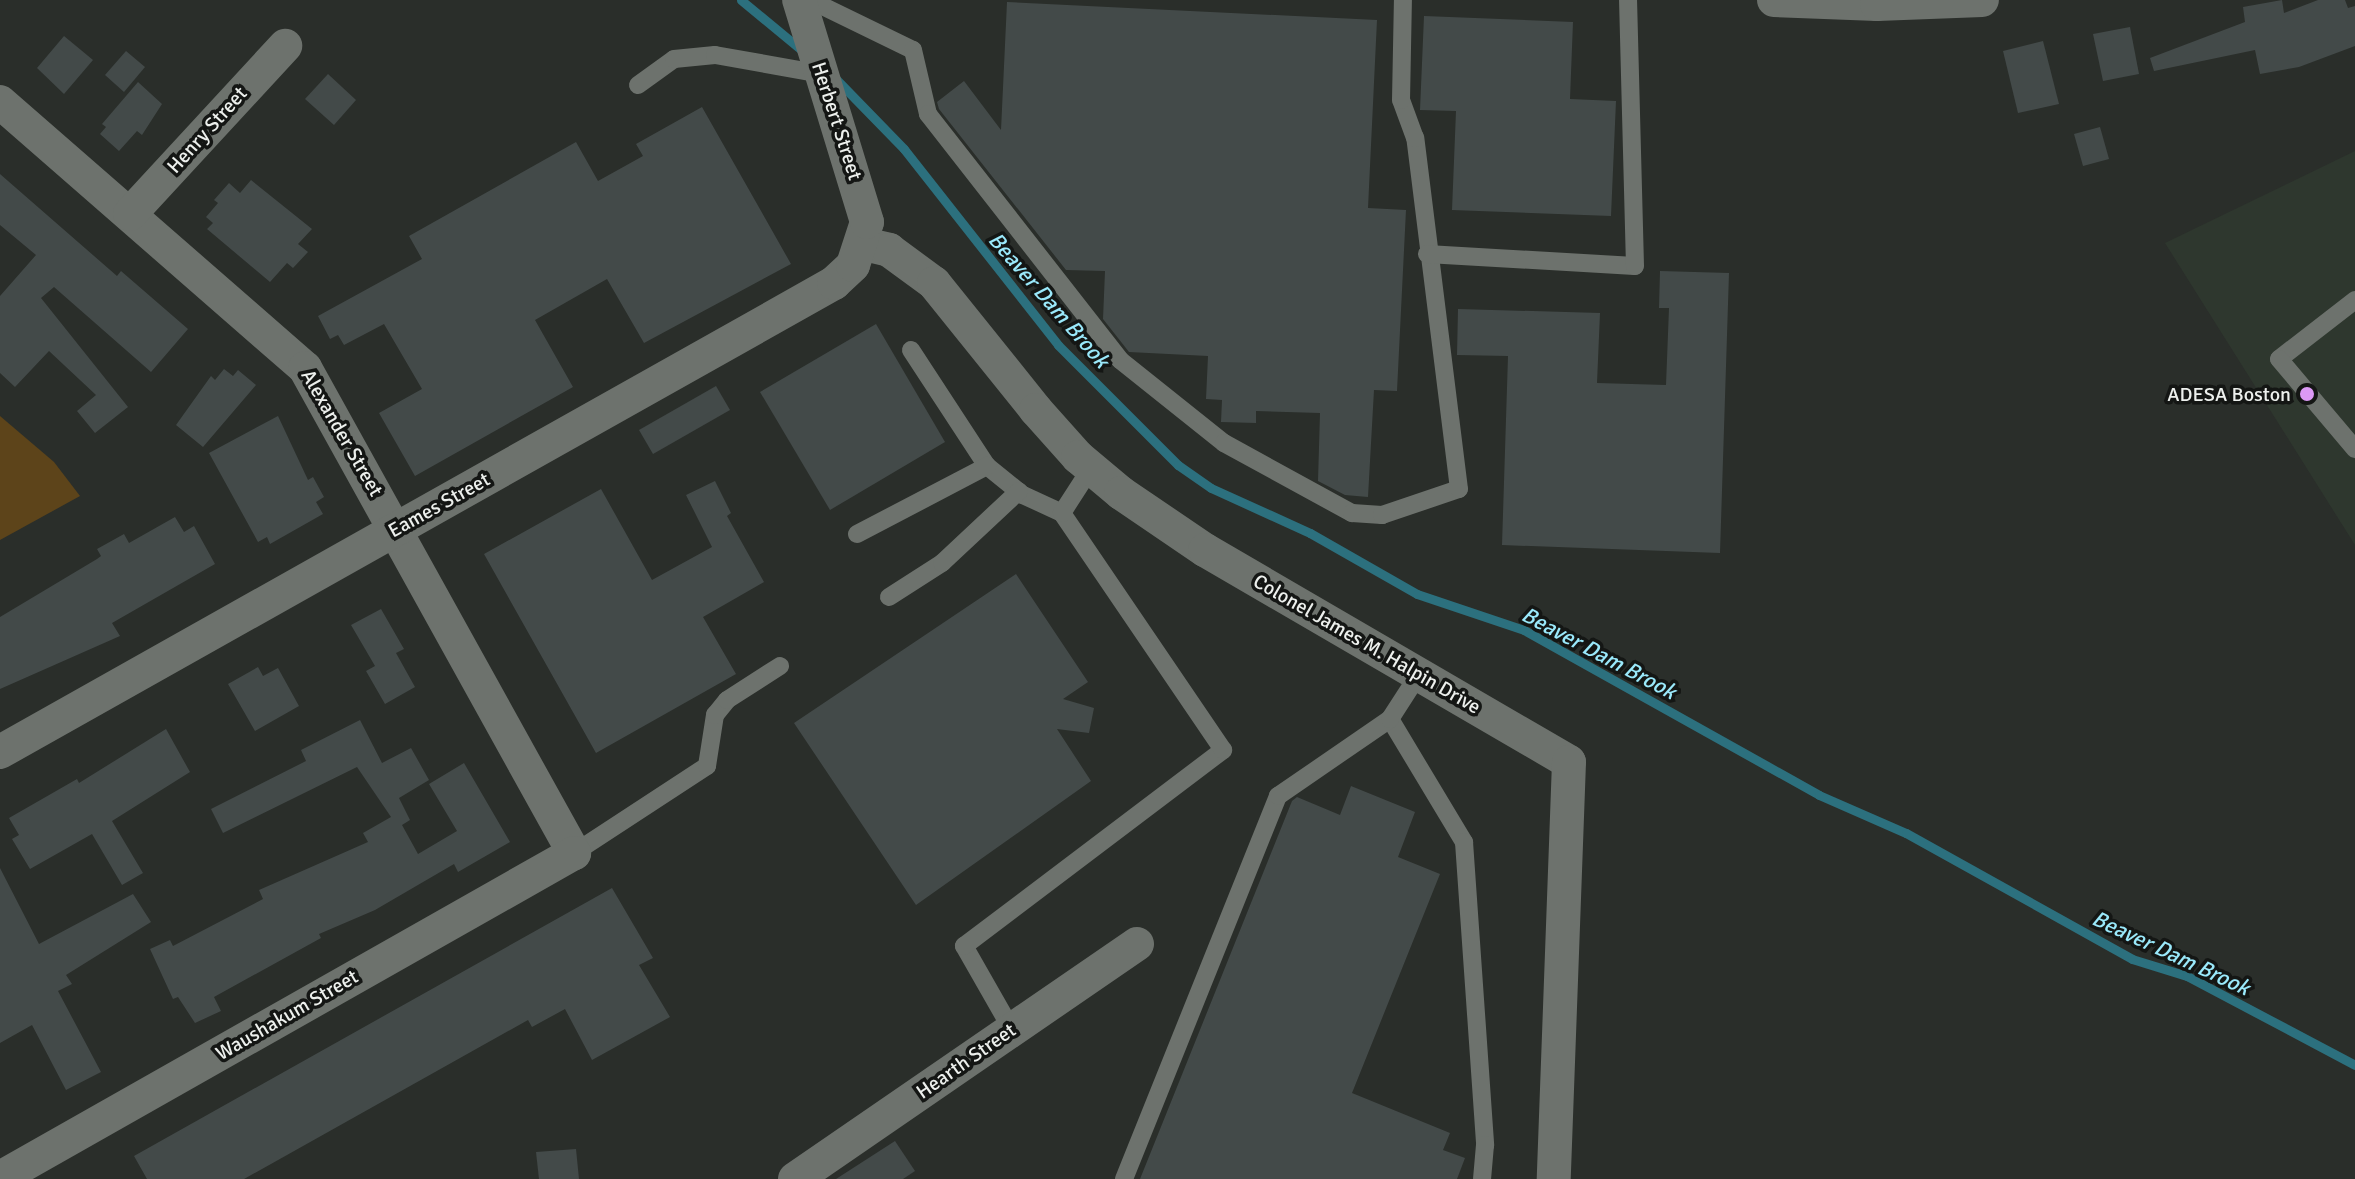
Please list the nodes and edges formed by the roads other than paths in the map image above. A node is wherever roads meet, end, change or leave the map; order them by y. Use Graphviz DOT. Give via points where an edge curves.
graph roads {
  1 [pos="1403,0"];
  2 [pos="1628,0"];
  3 [pos="1774,0"];
  4 [pos="1982,0"];
  5 [pos="805,6"];
  6 [pos="285,46"];
  7 [pos="822,74"];
  8 [pos="638,85"];
  9 [pos="0,102"];
  10 [pos="130,214"];
  11 [pos="864,244"];
  12 [pos="1427,254"];
  13 [pos="2355,300"];
  14 [pos="911,350"];
  15 [pos="2355,449"];
  16 [pos="987,466"];
  17 [pos="1091,468"];
  18 [pos="1019,491"];
  19 [pos="1062,513"];
  20 [pos="398,528"];
  21 [pos="857,534"];
  22 [pos="889,597"];
  23 [pos="780,666"];
  24 [pos="1419,674"];
  25 [pos="1390,719"];
  26 [pos="0,752"];
  27 [pos="574,853"];
  28 [pos="1137,944"];
  29 [pos="1012,1030"];
  30 [pos="0,1178"];
  31 [pos="795,1179"];
  32 [pos="1124,1179"];
  33 [pos="1482,1179"];
  34 [pos="1554,1179"];
  1 -- 12 [label="lane" via="1401,100 1415,138"];
  2 -- 12 [label="lane" via="1635,266"];
  3 -- 4 [label="street"];
  5 -- 7 [label="street, Herbert Street"];
  5 -- 12 [label="lane" via="913,50 928,114 1084,307 1120,360 1224,443 1352,513 1382,515 1459,489"];
  6 -- 10 [label="street, Henry Street"];
  7 -- 8 [label="lane" via="715,55 674,59"];
  7 -- 11 [label="street, Herbert Street" via="867,222"];
  9 -- 10 [label="street, Alexander Street"];
  10 -- 20 [label="street, Alexander Street" via="299,360"];
  11 -- 17 [label="street, Colonel James M. Halpin Drive" via="889,250 934,283 1036,410"];
  11 -- 20 [label="street, Eames Street" via="834,283"];
  13 -- 15 [label="lane" via="2279,359"];
  14 -- 16 [label="lane"];
  16 -- 18 [label="lane"];
  16 -- 21 [label="lane"];
  17 -- 19 [label="lane"];
  17 -- 24 [label="street, Colonel James M. Halpin Drive" via="1205,550"];
  18 -- 19 [label="lane"];
  18 -- 22 [label="lane" via="942,563"];
  19 -- 29 [label="lane" via="1223,750 964,946"];
  20 -- 26 [label="street, Eames Street"];
  20 -- 27 [label="street, Alexander Street"];
  23 -- 27 [label="lane" via="727,700 715,715 707,766"];
  24 -- 25 [label="lane"];
  24 -- 34 [label="street, Colonel James M. Halpin Drive" via="1569,762"];
  25 -- 32 [label="lane" via="1278,796"];
  25 -- 33 [label="lane" via="1464,842 1485,1145"];
  27 -- 30 [label="street, Waushakum Street"];
  28 -- 29 [label="street, Hearth Street"];
  29 -- 31 [label="street, Hearth Street"];
}
